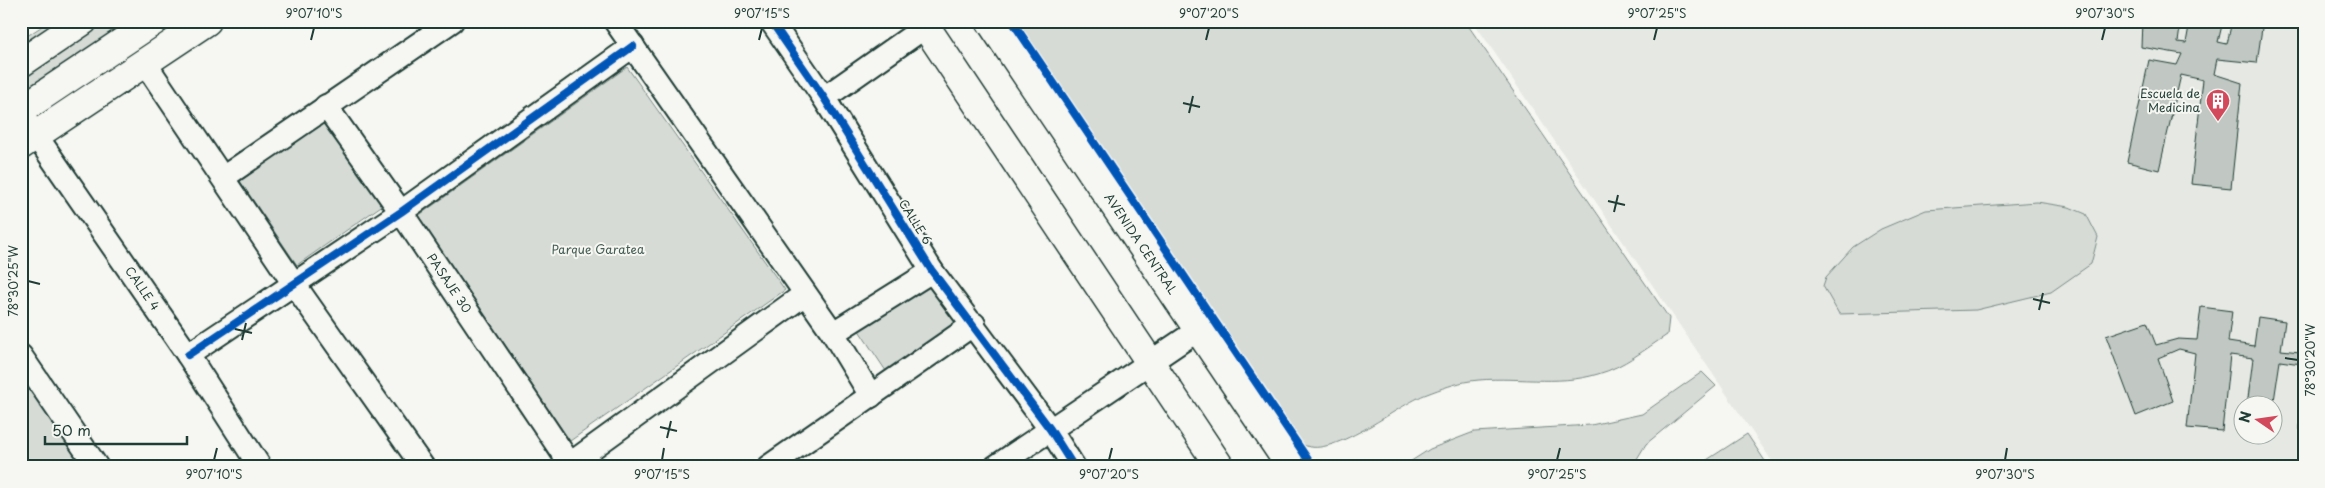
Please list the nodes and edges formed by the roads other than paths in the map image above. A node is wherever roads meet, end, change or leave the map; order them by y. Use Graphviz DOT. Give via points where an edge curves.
graph roads {
  1 [pos="83,21"];
  2 [pos="154,21"];
  3 [pos="207,21"];
  4 [pos="452,21"];
  5 [pos="615,21"];
  6 [pos="771,21"];
  7 [pos="990,21"];
  8 [pos="923,24"];
  9 [pos="633,46"];
  10 [pos="21,63"];
  11 [pos="145,63"];
  12 [pos="824,98"];
  13 [pos="326,106"];
  14 [pos="21,110"];
  15 [pos="26,131"];
  16 [pos="224,177"];
  17 [pos="401,212"];
  18 [pos="932,270"];
  19 [pos="294,284"];
  20 [pos="805,294"];
  21 [pos="974,324"];
  22 [pos="1198,330"];
  23 [pos="834,333"];
  24 [pos="188,354"];
  25 [pos="21,356"];
  26 [pos="1151,364"];
  27 [pos="871,396"];
  28 [pos="1050,429"];
  29 [pos="571,465"];
  30 [pos="97,467"];
  31 [pos="260,467"];
  32 [pos="423,467"];
  33 [pos="768,467"];
  34 [pos="995,467"];
  35 [pos="1074,467"];
  36 [pos="1220,467"];
  37 [pos="1291,467"];
  1 -- 10 [label="main road"];
  2 -- 14 [label="main road"];
  3 -- 11 [label="main road"];
  4 -- 13 [label="street"];
  5 -- 9 [label="street"];
  6 -- 12 [label="street, CALLE 6"];
  7 -- 22 [label="main road, AVENIDA CENTRAL"];
  8 -- 12 [label="street"];
  8 -- 26 [label="main road"];
  9 -- 17 [label="street"];
  9 -- 20 [label="street"];
  11 -- 15 [label="main road"];
  11 -- 16 [label="street"];
  12 -- 18 [label="street, CALLE 6"];
  13 -- 16 [label="street"];
  13 -- 17 [label="street, PASAJE 30"];
  15 -- 24 [label="street, CALLE 4"];
  16 -- 19 [label="street"];
  17 -- 19 [label="street"];
  17 -- 29 [label="street, PASAJE 30"];
  18 -- 21 [label="street, CALLE 6"];
  18 -- 23 [label="street"];
  19 -- 24 [label="street"];
  19 -- 32 [label="street"];
  20 -- 23 [label="street"];
  20 -- 29 [label="street"];
  21 -- 27 [label="street"];
  21 -- 28 [label="street, CALLE 6"];
  22 -- 26 [label="street"];
  22 -- 37 [label="main road, AVENIDA CENTRAL"];
  23 -- 27 [label="street"];
  24 -- 31 [label="street, CALLE 4"];
  25 -- 30 [label="street"];
  26 -- 28 [label="street"];
  26 -- 36 [label="main road"];
  27 -- 33 [label="street"];
  28 -- 34 [label="street"];
  28 -- 35 [label="street, CALLE 6"];
}
